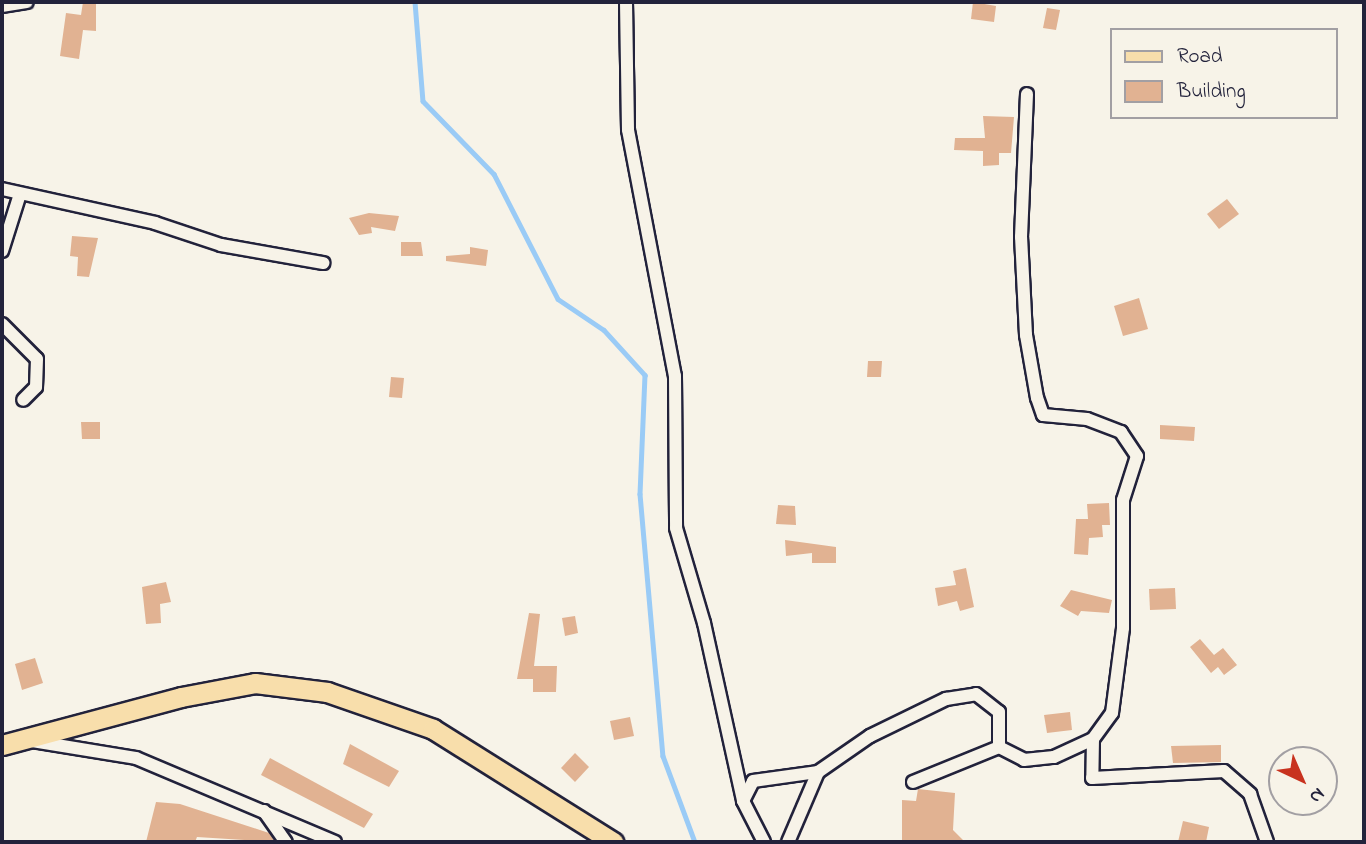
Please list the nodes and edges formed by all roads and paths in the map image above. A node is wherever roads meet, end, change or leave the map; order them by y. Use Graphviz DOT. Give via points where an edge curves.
graph roads {
  1 [pos="27,2"];
  2 [pos="626,2"];
  3 [pos="2,6"];
  4 [pos="1027,94"];
  5 [pos="2,190"];
  6 [pos="20,194"];
  7 [pos="2,251"];
  8 [pos="323,263"];
  9 [pos="2,324"];
  10 [pos="23,400"];
  11 [pos="1093,739"];
  12 [pos="28,740"];
  13 [pos="2,745"];
  14 [pos="999,747"];
  15 [pos="818,772"];
  16 [pos="913,782"];
  17 [pos="743,801"];
  18 [pos="263,810"];
  19 [pos="286,842"];
  20 [pos="335,842"];
  21 [pos="613,842"];
  22 [pos="764,842"];
  23 [pos="788,842"];
  24 [pos="1267,842"];
  1 -- 3 [label="street"];
  2 -- 17 [label="street" via="628,130 675,376 676,528 704,623"];
  4 -- 11 [label="street" via="1021,237 1026,335 1037,398 1043,415 1087,419 1121,432 1137,456 1123,500 1123,628 1112,713"];
  5 -- 6 [label="street"];
  6 -- 7 [label="street"];
  6 -- 8 [label="street" via="155,223 221,246"];
  9 -- 10 [label="street" via="37,359 36,387"];
  11 -- 14 [label="street" via="1054,757 1024,760"];
  11 -- 24 [label="street" via="1092,778 1224,771 1251,794"];
  12 -- 13 [label="main road"];
  12 -- 18 [label="street" via="136,758"];
  12 -- 21 [label="main road" via="181,697 255,683 327,692 433,729"];
  14 -- 15 [label="street" via="999,712 976,694 946,699 870,736"];
  14 -- 16 [label="street"];
  15 -- 17 [label="street" via="754,781"];
  15 -- 23 [label="street"];
  17 -- 22 [label="street"];
  18 -- 19 [label="street"];
  18 -- 20 [label="street"];
}
